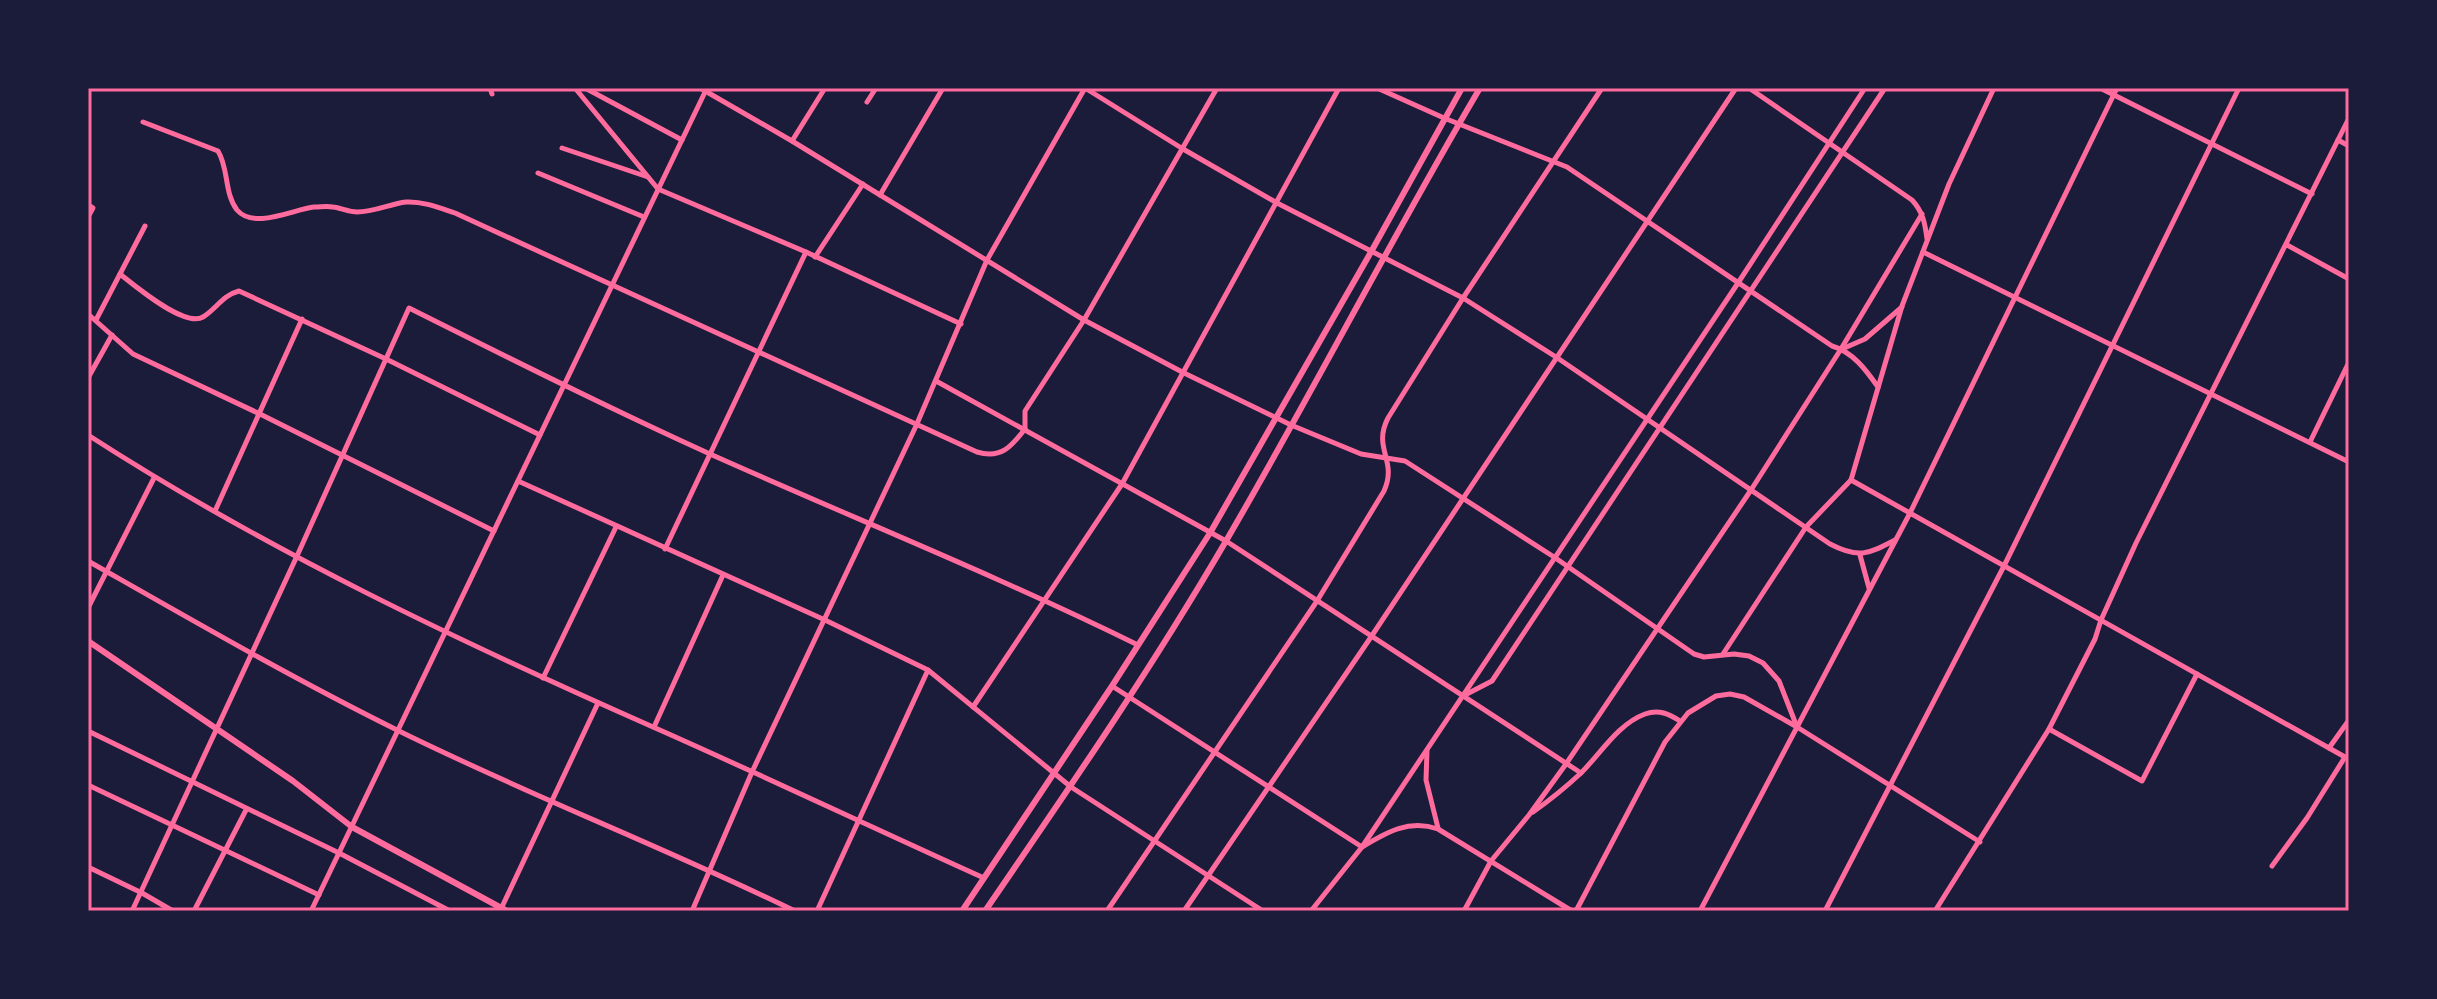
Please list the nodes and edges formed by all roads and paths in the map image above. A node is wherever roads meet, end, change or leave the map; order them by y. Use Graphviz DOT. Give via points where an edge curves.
graph roads {
  1 [pos="575,88"];
  2 [pos="585,88"];
  3 [pos="825,88"];
  4 [pos="876,88"];
  5 [pos="943,88"];
  6 [pos="1085,88"];
  7 [pos="1217,88"];
  8 [pos="1339,88"];
  9 [pos="1377,88"];
  10 [pos="1462,88"];
  11 [pos="1480,88"];
  12 [pos="1602,88"];
  13 [pos="1736,88"];
  14 [pos="1749,88"];
  15 [pos="1865,88"];
  16 [pos="1885,88"];
  17 [pos="1994,88"];
  18 [pos="2100,88"];
  19 [pos="2117,88"];
  20 [pos="2239,88"];
  21 [pos="704,89"];
  22 [pos="2114,95"];
  23 [pos="867,102"];
  24 [pos="1444,118"];
  25 [pos="2349,118"];
  26 [pos="143,122"];
  27 [pos="1459,124"];
  28 [pos="682,140"];
  29 [pos="2338,140"];
  30 [pos="792,141"];
  31 [pos="1829,143"];
  32 [pos="2211,145"];
  33 [pos="2349,146"];
  34 [pos="562,148"];
  35 [pos="1183,149"];
  36 [pos="1842,152"];
  37 [pos="1554,161"];
  38 [pos="538,173"];
  39 [pos="649,178"];
  40 [pos="863,184"];
  41 [pos="658,189"];
  42 [pos="2312,194"];
  43 [pos="880,195"];
  44 [pos="1277,203"];
  45 [pos="90,206"];
  46 [pos="1922,214"];
  47 [pos="88,217"];
  48 [pos="645,217"];
  49 [pos="1648,221"];
  50 [pos="145,226"];
  51 [pos="1927,240"];
  52 [pos="2287,245"];
  53 [pos="806,252"];
  54 [pos="1371,252"];
  55 [pos="1923,252"];
  56 [pos="815,257"];
  57 [pos="1383,258"];
  58 [pos="987,260"];
  59 [pos="120,274"];
  60 [pos="2349,279"];
  61 [pos="1738,283"];
  62 [pos="612,284"];
  63 [pos="1749,290"];
  64 [pos="2017,297"];
  65 [pos="1463,298"];
  66 [pos="1902,306"];
  67 [pos="88,314"];
  68 [pos="302,319"];
  69 [pos="96,320"];
  70 [pos="1084,320"];
  71 [pos="961,324"];
  72 [pos="112,335"];
  73 [pos="2114,345"];
  74 [pos="1841,349"];
  75 [pos="759,350"];
  76 [pos="1556,357"];
  77 [pos="386,359"];
  78 [pos="2349,362"];
  79 [pos="1184,373"];
  80 [pos="88,378"];
  81 [pos="936,381"];
  82 [pos="563,386"];
  83 [pos="1878,387"];
  84 [pos="2212,393"];
  85 [pos="260,414"];
  86 [pos="1276,418"];
  87 [pos="1646,419"];
  88 [pos="1291,425"];
  89 [pos="916,426"];
  90 [pos="1659,428"];
  91 [pos="1025,429"];
  92 [pos="88,435"];
  93 [pos="540,435"];
  94 [pos="2310,442"];
  95 [pos="710,454"];
  96 [pos="343,455"];
  97 [pos="1387,459"];
  98 [pos="2349,462"];
  99 [pos="154,478"];
  100 [pos="1851,480"];
  101 [pos="518,481"];
  102 [pos="1122,484"];
  103 [pos="1751,490"];
  104 [pos="1462,498"];
  105 [pos="215,511"];
  106 [pos="1910,513"];
  107 [pos="870,523"];
  108 [pos="616,527"];
  109 [pos="1806,527"];
  110 [pos="494,531"];
  111 [pos="1210,533"];
  112 [pos="1895,540"];
  113 [pos="1226,541"];
  114 [pos="665,549"];
  115 [pos="1860,555"];
  116 [pos="297,556"];
  117 [pos="1554,557"];
  118 [pos="88,561"];
  119 [pos="2004,566"];
  120 [pos="1567,567"];
  121 [pos="106,572"];
  122 [pos="723,575"];
  123 [pos="1869,591"];
  124 [pos="1045,599"];
  125 [pos="1168,600"];
  126 [pos="1317,601"];
  127 [pos="88,608"];
  128 [pos="1184,610"];
  129 [pos="825,620"];
  130 [pos="2101,620"];
  131 [pos="1656,630"];
  132 [pos="445,633"];
  133 [pos="1371,637"];
  134 [pos="88,641"];
  135 [pos="1138,645"];
  136 [pos="252,653"];
  137 [pos="1723,654"];
  138 [pos="928,670"];
  139 [pos="2197,674"];
  140 [pos="543,678"];
  141 [pos="1112,686"];
  142 [pos="1131,696"];
  143 [pos="1462,696"];
  144 [pos="598,703"];
  145 [pos="973,707"];
  146 [pos="2349,720"];
  147 [pos="1680,721"];
  148 [pos="654,727"];
  149 [pos="1797,727"];
  150 [pos="216,729"];
  151 [pos="2049,729"];
  152 [pos="398,730"];
  153 [pos="88,731"];
  154 [pos="1428,748"];
  155 [pos="2329,748"];
  156 [pos="1216,752"];
  157 [pos="1566,764"];
  158 [pos="752,772"];
  159 [pos="1054,773"];
  160 [pos="1581,773"];
  161 [pos="191,782"];
  162 [pos="88,785"];
  163 [pos="1890,786"];
  164 [pos="1071,787"];
  165 [pos="1269,787"];
  166 [pos="553,802"];
  167 [pos="246,810"];
  168 [pos="1529,815"];
  169 [pos="859,821"];
  170 [pos="171,824"];
  171 [pos="352,827"];
  172 [pos="1438,829"];
  173 [pos="1156,840"];
  174 [pos="1980,842"];
  175 [pos="1362,847"];
  176 [pos="226,850"];
  177 [pos="339,853"];
  178 [pos="1491,861"];
  179 [pos="2272,866"];
  180 [pos="88,867"];
  181 [pos="710,870"];
  182 [pos="1210,875"];
  183 [pos="984,878"];
  184 [pos="142,893"];
  185 [pos="319,895"];
  186 [pos="503,910"];
  187 [pos="132,911"];
  188 [pos="173,911"];
  189 [pos="194,911"];
  190 [pos="311,911"];
  191 [pos="450,911"];
  192 [pos="692,911"];
  193 [pos="795,911"];
  194 [pos="817,911"];
  195 [pos="962,911"];
  196 [pos="985,911"];
  197 [pos="1107,911"];
  198 [pos="1184,911"];
  199 [pos="1263,911"];
  200 [pos="1311,911"];
  201 [pos="1464,911"];
  202 [pos="1574,911"];
  203 [pos="1700,911"];
  204 [pos="1825,911"];
  205 [pos="1935,911"];
  1 -- 39 [label="street"];
  2 -- 28 [label="street"];
  3 -- 30 [label="street"];
  4 -- 23 [label="street"];
  5 -- 43 [label="street"];
  6 -- 35 [label="street"];
  6 -- 58 [label="street"];
  7 -- 35 [label="street"];
  8 -- 44 [label="street"];
  9 -- 24 [label="street"];
  10 -- 24 [label="street"];
  11 -- 27 [label="street"];
  12 -- 37 [label="street"];
  13 -- 49 [label="street"];
  14 -- 31 [label="street"];
  15 -- 31 [label="street"];
  16 -- 36 [label="street"];
  17 -- 51 [label="street"];
  18 -- 22 [label="street"];
  19 -- 22 [label="street"];
  20 -- 32 [label="street"];
  21 -- 28 [label="street"];
  21 -- 30 [label="street"];
  22 -- 32 [label="street"];
  22 -- 64 [label="street"];
  24 -- 27 [label="street"];
  24 -- 54 [label="street"];
  25 -- 29 [label="street"];
  26 -- 62 [label="street" via="218,151 230,196 244,216 258,219 331,206 356,212 422,203"];
  27 -- 37 [label="street"];
  27 -- 57 [label="street"];
  28 -- 41 [label="street"];
  29 -- 33 [label="street"];
  29 -- 42 [label="street"];
  30 -- 40 [label="street"];
  31 -- 36 [label="street"];
  31 -- 61 [label="street"];
  32 -- 42 [label="street"];
  32 -- 73 [label="street"];
  34 -- 39 [label="street"];
  35 -- 44 [label="street"];
  35 -- 70 [label="street"];
  36 -- 46 [label="street" via="1912,200"];
  36 -- 63 [label="street"];
  37 -- 49 [label="street"];
  37 -- 65 [label="street"];
  38 -- 48 [label="street"];
  39 -- 41 [label="street"];
  40 -- 43 [label="street"];
  40 -- 56 [label="street"];
  41 -- 48 [label="street"];
  41 -- 53 [label="street"];
  42 -- 52 [label="street"];
  43 -- 58 [label="street"];
  44 -- 54 [label="street"];
  44 -- 79 [label="street"];
  45 -- 47 [label="street"];
  46 -- 51 [label="street"];
  46 -- 74 [label="street"];
  48 -- 62 [label="street"];
  49 -- 61 [label="street"];
  49 -- 76 [label="street"];
  50 -- 59 [label="street"];
  51 -- 55 [label="street"];
  52 -- 60 [label="street"];
  52 -- 84 [label="street"];
  53 -- 56 [label="street"];
  53 -- 75 [label="street"];
  54 -- 57 [label="street"];
  54 -- 86 [label="street"];
  55 -- 64 [label="street"];
  55 -- 66 [label="street"];
  56 -- 71 [label="street"];
  57 -- 65 [label="street"];
  57 -- 88 [label="street"];
  58 -- 70 [label="street"];
  58 -- 71 [label="street"];
  59 -- 68 [label="street" via="188,319 201,319 239,291"];
  59 -- 69 [label="street"];
  61 -- 63 [label="street"];
  61 -- 87 [label="street"];
  62 -- 75 [label="street"];
  62 -- 82 [label="street"];
  63 -- 74 [label="street"];
  63 -- 90 [label="street"];
  64 -- 73 [label="street"];
  64 -- 106 [label="street"];
  65 -- 76 [label="street"];
  65 -- 97 [label="street" via="1385,423 1381,438"];
  66 -- 74 [label="street" via="1865,339"];
  66 -- 83 [label="street"];
  67 -- 69 [label="street"];
  68 -- 77 [label="street"];
  68 -- 85 [label="street"];
  69 -- 72 [label="street"];
  70 -- 79 [label="street"];
  70 -- 91 [label="street" via="1025,411"];
  71 -- 81 [label="street"];
  72 -- 80 [label="street"];
  72 -- 85 [label="street" via="133,354"];
  73 -- 84 [label="street"];
  73 -- 119 [label="street"];
  74 -- 83 [label="street"];
  74 -- 103 [label="street"];
  75 -- 89 [label="street"];
  75 -- 95 [label="street"];
  76 -- 87 [label="street"];
  76 -- 104 [label="street"];
  77 -- 82 [label="street" via="409,308"];
  77 -- 93 [label="street"];
  77 -- 96 [label="street"];
  78 -- 94 [label="street"];
  79 -- 86 [label="street"];
  79 -- 102 [label="street"];
  81 -- 89 [label="street"];
  81 -- 91 [label="street"];
  82 -- 93 [label="street"];
  82 -- 95 [label="street"];
  83 -- 100 [label="street"];
  84 -- 94 [label="street"];
  84 -- 130 [label="street"];
  85 -- 96 [label="street"];
  85 -- 105 [label="street"];
  86 -- 88 [label="street"];
  86 -- 111 [label="street"];
  87 -- 90 [label="street"];
  87 -- 117 [label="street"];
  88 -- 97 [label="street"];
  88 -- 113 [label="street"];
  89 -- 91 [label="street" via="986,455 1003,453"];
  89 -- 107 [label="street"];
  90 -- 103 [label="street"];
  90 -- 120 [label="street"];
  91 -- 102 [label="street"];
  92 -- 99 [label="street"];
  93 -- 101 [label="street"];
  94 -- 98 [label="street"];
  95 -- 107 [label="street"];
  95 -- 114 [label="street"];
  96 -- 110 [label="street"];
  96 -- 116 [label="street"];
  97 -- 104 [label="street" via="1405,461"];
  97 -- 126 [label="street" via="1384,491"];
  99 -- 105 [label="street"];
  99 -- 121 [label="street"];
  100 -- 106 [label="street"];
  100 -- 109 [label="street"];
  101 -- 108 [label="street"];
  101 -- 110 [label="street"];
  102 -- 111 [label="street"];
  102 -- 124 [label="street"];
  103 -- 109 [label="street"];
  103 -- 131 [label="street"];
  104 -- 117 [label="street"];
  104 -- 133 [label="street"];
  105 -- 116 [label="street"];
  106 -- 112 [label="street"];
  106 -- 119 [label="street"];
  107 -- 124 [label="street"];
  107 -- 129 [label="street"];
  108 -- 114 [label="street"];
  108 -- 140 [label="street"];
  109 -- 115 [label="street"];
  109 -- 137 [label="street"];
  110 -- 132 [label="street"];
  111 -- 113 [label="street"];
  111 -- 125 [label="street"];
  112 -- 115 [label="street"];
  112 -- 123 [label="street"];
  113 -- 126 [label="street"];
  113 -- 128 [label="street"];
  114 -- 122 [label="street"];
  115 -- 123 [label="street"];
  116 -- 132 [label="street"];
  116 -- 136 [label="street"];
  117 -- 120 [label="street"];
  117 -- 143 [label="street"];
  118 -- 121 [label="street"];
  119 -- 130 [label="street"];
  119 -- 163 [label="street"];
  120 -- 131 [label="street"];
  120 -- 143 [label="street" via="1492,681"];
  121 -- 127 [label="street"];
  121 -- 136 [label="street"];
  122 -- 129 [label="street"];
  122 -- 148 [label="street"];
  123 -- 149 [label="street"];
  124 -- 135 [label="street"];
  124 -- 145 [label="street"];
  125 -- 128 [label="street"];
  125 -- 135 [label="street"];
  126 -- 133 [label="street"];
  126 -- 156 [label="street"];
  128 -- 142 [label="street"];
  129 -- 138 [label="street"];
  129 -- 158 [label="street"];
  130 -- 139 [label="street"];
  130 -- 151 [label="street"];
  131 -- 137 [label="street" via="1694,654"];
  131 -- 157 [label="street"];
  132 -- 140 [label="street"];
  132 -- 152 [label="street"];
  133 -- 143 [label="street"];
  133 -- 165 [label="street"];
  134 -- 150 [label="street"];
  135 -- 141 [label="street"];
  136 -- 150 [label="street"];
  136 -- 152 [label="street"];
  137 -- 149 [label="street" via="1763,663 1783,689"];
  138 -- 145 [label="street"];
  138 -- 169 [label="street"];
  139 -- 151 [label="street" via="2142,781"];
  139 -- 155 [label="street"];
  140 -- 144 [label="street"];
  141 -- 142 [label="street"];
  141 -- 159 [label="street"];
  142 -- 156 [label="street"];
  142 -- 164 [label="street"];
  143 -- 154 [label="street"];
  143 -- 157 [label="street"];
  144 -- 148 [label="street"];
  144 -- 166 [label="street"];
  145 -- 159 [label="street"];
  146 -- 155 [label="street"];
  147 -- 149 [label="street" via="1701,703 1730,694"];
  147 -- 160 [label="street" via="1668,714 1646,714 1627,724"];
  147 -- 202 [label="street"];
  148 -- 158 [label="street"];
  149 -- 163 [label="street"];
  149 -- 203 [label="street"];
  150 -- 161 [label="street"];
  150 -- 171 [label="street"];
  151 -- 174 [label="street"];
  152 -- 166 [label="street"];
  152 -- 171 [label="street"];
  153 -- 161 [label="street"];
  154 -- 172 [label="street" via="1426,780"];
  154 -- 175 [label="street"];
  155 -- 179 [label="street" via="2345,757"];
  156 -- 165 [label="street"];
  156 -- 173 [label="street"];
  157 -- 160 [label="street"];
  157 -- 168 [label="street"];
  158 -- 169 [label="street"];
  158 -- 181 [label="street"];
  159 -- 164 [label="street"];
  159 -- 183 [label="street"];
  160 -- 168 [label="street"];
  161 -- 167 [label="street"];
  161 -- 170 [label="street"];
  162 -- 170 [label="street"];
  163 -- 174 [label="street"];
  163 -- 204 [label="street"];
  164 -- 173 [label="street"];
  164 -- 196 [label="street"];
  165 -- 175 [label="street"];
  165 -- 182 [label="street"];
  166 -- 181 [label="street"];
  166 -- 186 [label="street"];
  167 -- 176 [label="street"];
  167 -- 177 [label="street"];
  168 -- 178 [label="street"];
  169 -- 183 [label="street"];
  169 -- 194 [label="street"];
  170 -- 176 [label="street"];
  170 -- 184 [label="street"];
  171 -- 177 [label="street"];
  171 -- 186 [label="street"];
  172 -- 175 [label="street" via="1402,826"];
  172 -- 178 [label="street"];
  173 -- 182 [label="street"];
  173 -- 197 [label="street"];
  174 -- 205 [label="street"];
  175 -- 200 [label="street"];
  176 -- 185 [label="street"];
  176 -- 189 [label="street"];
  177 -- 185 [label="street"];
  177 -- 191 [label="street"];
  178 -- 201 [label="street"];
  178 -- 202 [label="street"];
  180 -- 184 [label="street"];
  181 -- 192 [label="street"];
  181 -- 193 [label="street"];
  182 -- 198 [label="street"];
  182 -- 199 [label="street"];
  183 -- 195 [label="street"];
  184 -- 187 [label="street"];
  184 -- 188 [label="street"];
  185 -- 190 [label="street"];
}
